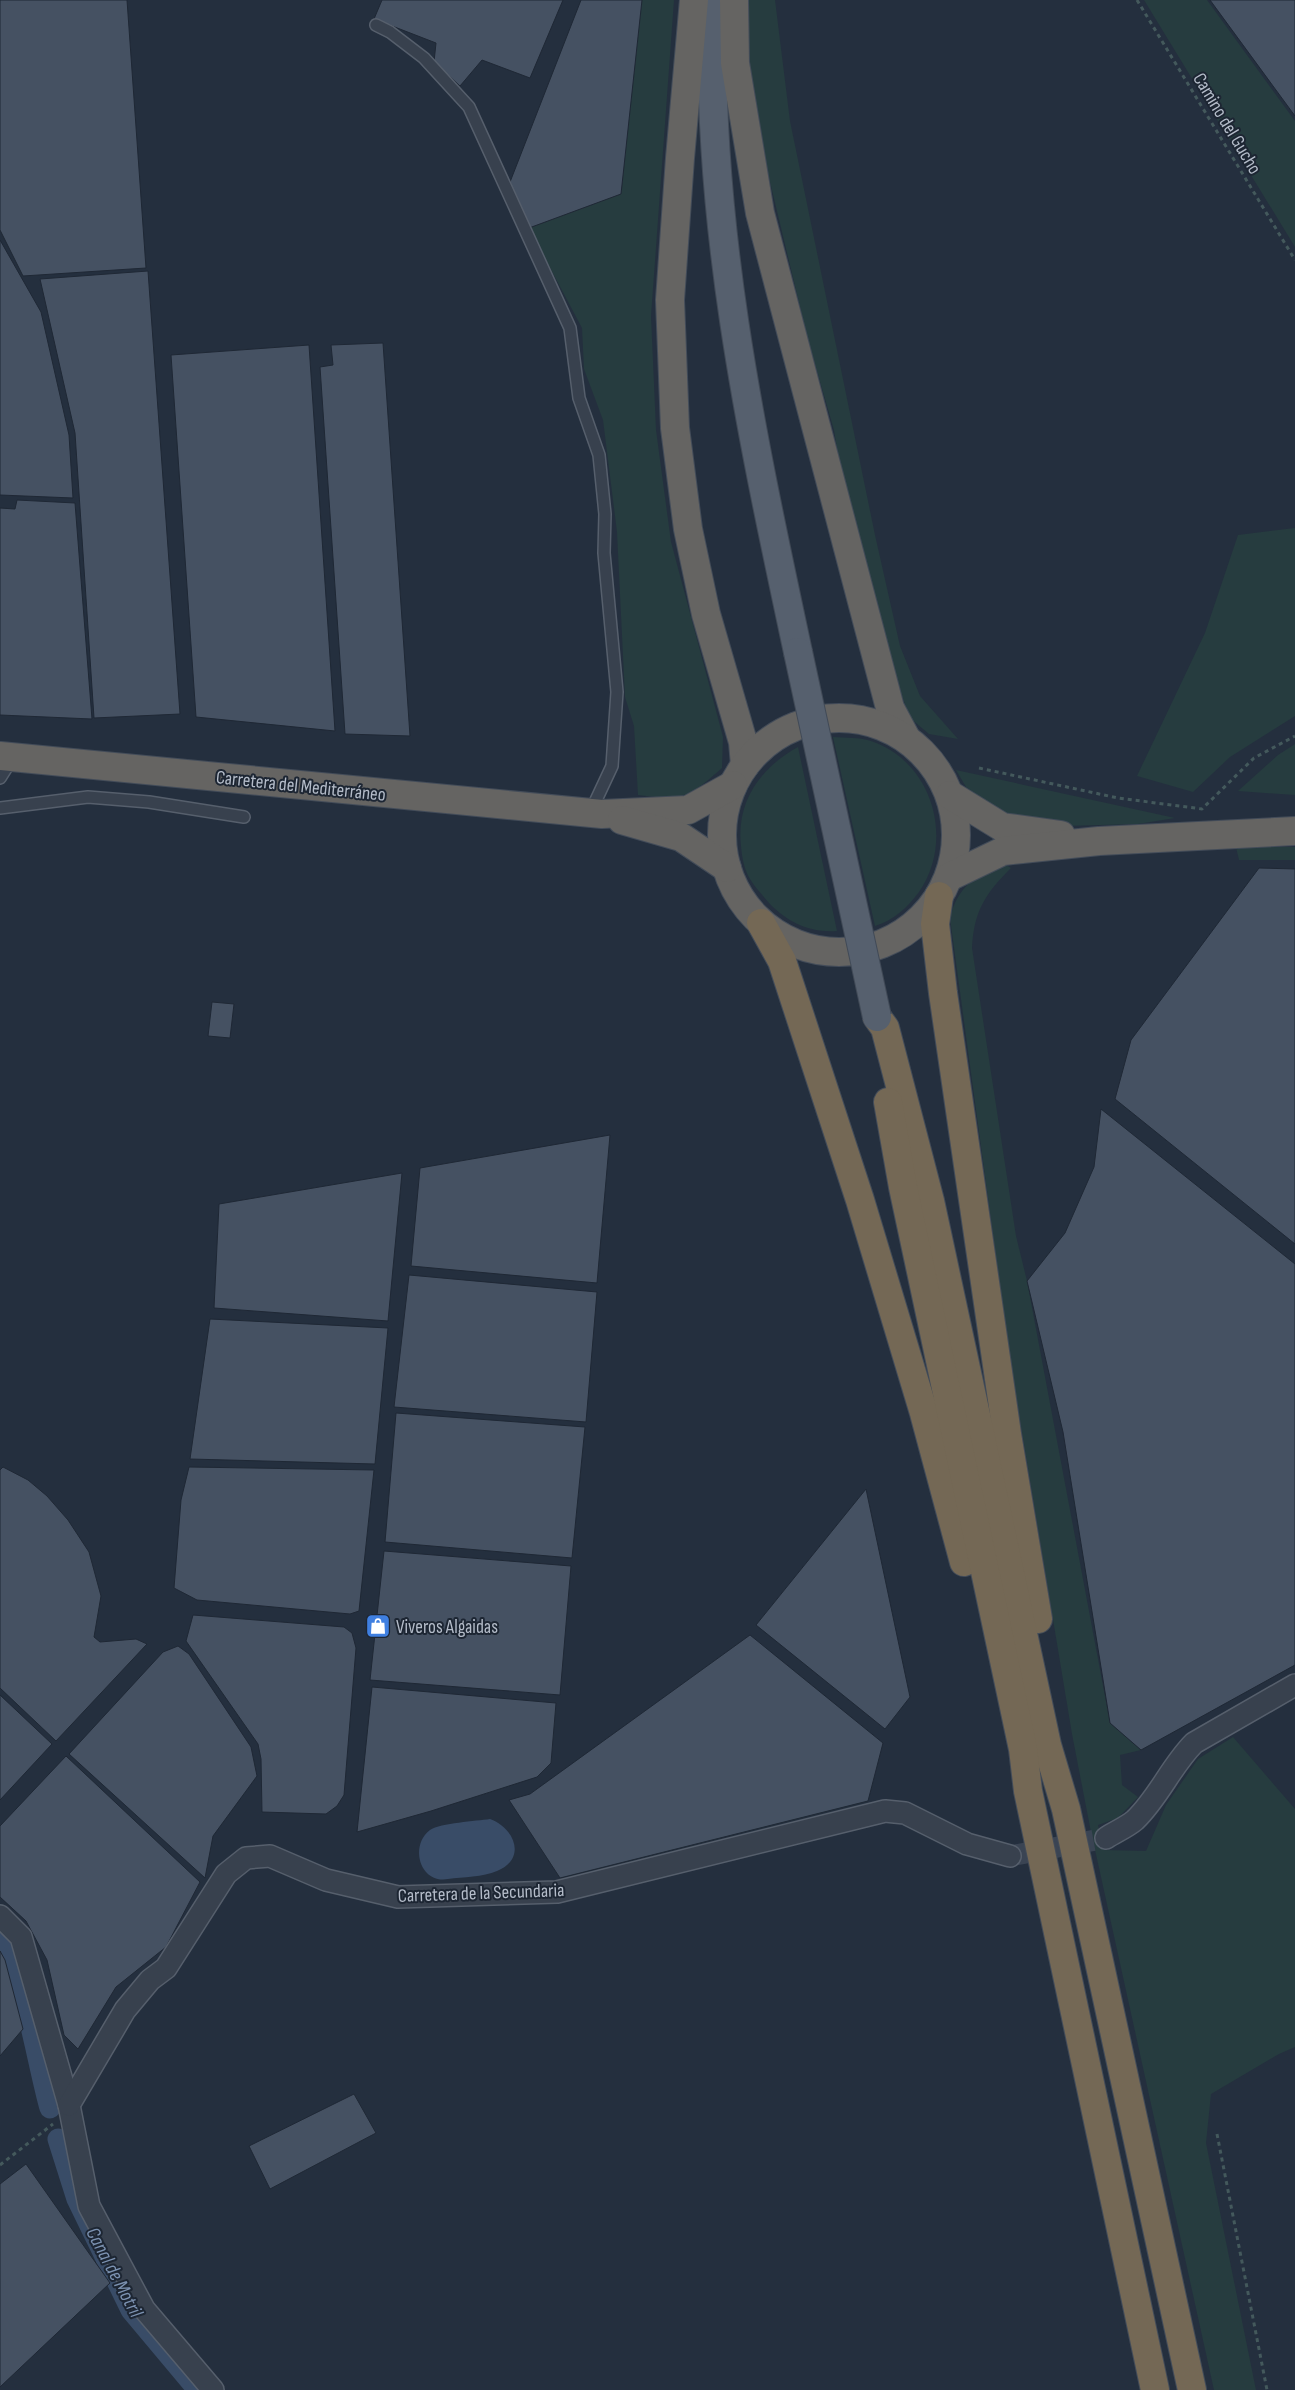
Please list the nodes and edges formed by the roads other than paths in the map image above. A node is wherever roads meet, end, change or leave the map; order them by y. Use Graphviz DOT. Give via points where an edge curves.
graph roads {
  1 [pos="694,0"];
  2 [pos="713,0"];
  3 [pos="734,0"];
  4 [pos="376,25"];
  5 [pos="906,738"];
  6 [pos="4,764"];
  7 [pos="739,775"];
  8 [pos="950,795"];
  9 [pos="0,808"];
  10 [pos="596,814"];
  11 [pos="244,817"];
  12 [pos="1295,831"];
  13 [pos="1099,841"];
  14 [pos="726,868"];
  15 [pos="944,886"];
  16 [pos="761,924"];
  17 [pos="878,1017"];
  18 [pos="1295,1685"];
  19 [pos="1028,1791"];
  20 [pos="1066,1809"];
  21 [pos="1106,1838"];
  22 [pos="1010,1856"];
  23 [pos="0,1916"];
  24 [pos="69,2105"];
  25 [pos="213,2390"];
  26 [pos="1156,2390"];
  27 [pos="1192,2390"];
  1 -- 7 [label="highway" via="670,300 675,428 688,529 706,614 743,742"];
  2 -- 17 [label="main road, bridge" via="713,121 722,240 751,431"];
  3 -- 5 [label="highway" via="735,63 760,213 890,708"];
  4 -- 10 [label="lane" via="424,58 469,107 570,328 579,398 598,455 617,692 612,766"];
  5 -- 7 [label="highway" via="874,723 838,718 803,724 771,740"];
  5 -- 8 [label="highway" via="932,763"];
  6 -- 10 [label="highway, Carretera del Mediterráneo"];
  7 -- 10 [label="highway, Carretera del Mediterráneo" via="688,810"];
  7 -- 14 [label="highway" via="724,822 722,840"];
  8 -- 13 [label="highway" via="1002,828"];
  8 -- 15 [label="highway" via="956,822 956,850"];
  9 -- 11 [label="lane" via="88,797 149,802"];
  10 -- 14 [label="highway, Carretera del Mediterráneo" via="681,837"];
  12 -- 13 [label="highway"];
  13 -- 15 [label="highway" via="1003,851"];
  14 -- 16 [label="highway" via="740,898"];
  15 -- 16 [label="highway" via="918,922 889,942 857,952 822,952 798,945"];
  15 -- 20 [label="highway" via="935,924 942,993"];
  16 -- 19 [label="highway" via="782,962 860,1200 926,1422 1013,1754"];
  17 -- 19 [label="highway" via="875,1031 902,1186 1023,1749"];
  17 -- 20 [label="highway" via="885,1028 930,1201 1047,1745"];
  18 -- 21 [label="street" via="1194,1742 1180,1756 1154,1798 1134,1821"];
  19 -- 26 [label="highway"];
  20 -- 27 [label="highway"];
  22 -- 24 [label="street, Carretera de la Secundaria" via="967,1844 905,1813 885,1811 557,1892 398,1897 326,1880 270,1856 246,1858 226,1874 166,1968 150,1980 125,2010"];
  23 -- 24 [label="street" via="21,1937"];
  24 -- 25 [label="street" via="89,2206 144,2308"];
}
